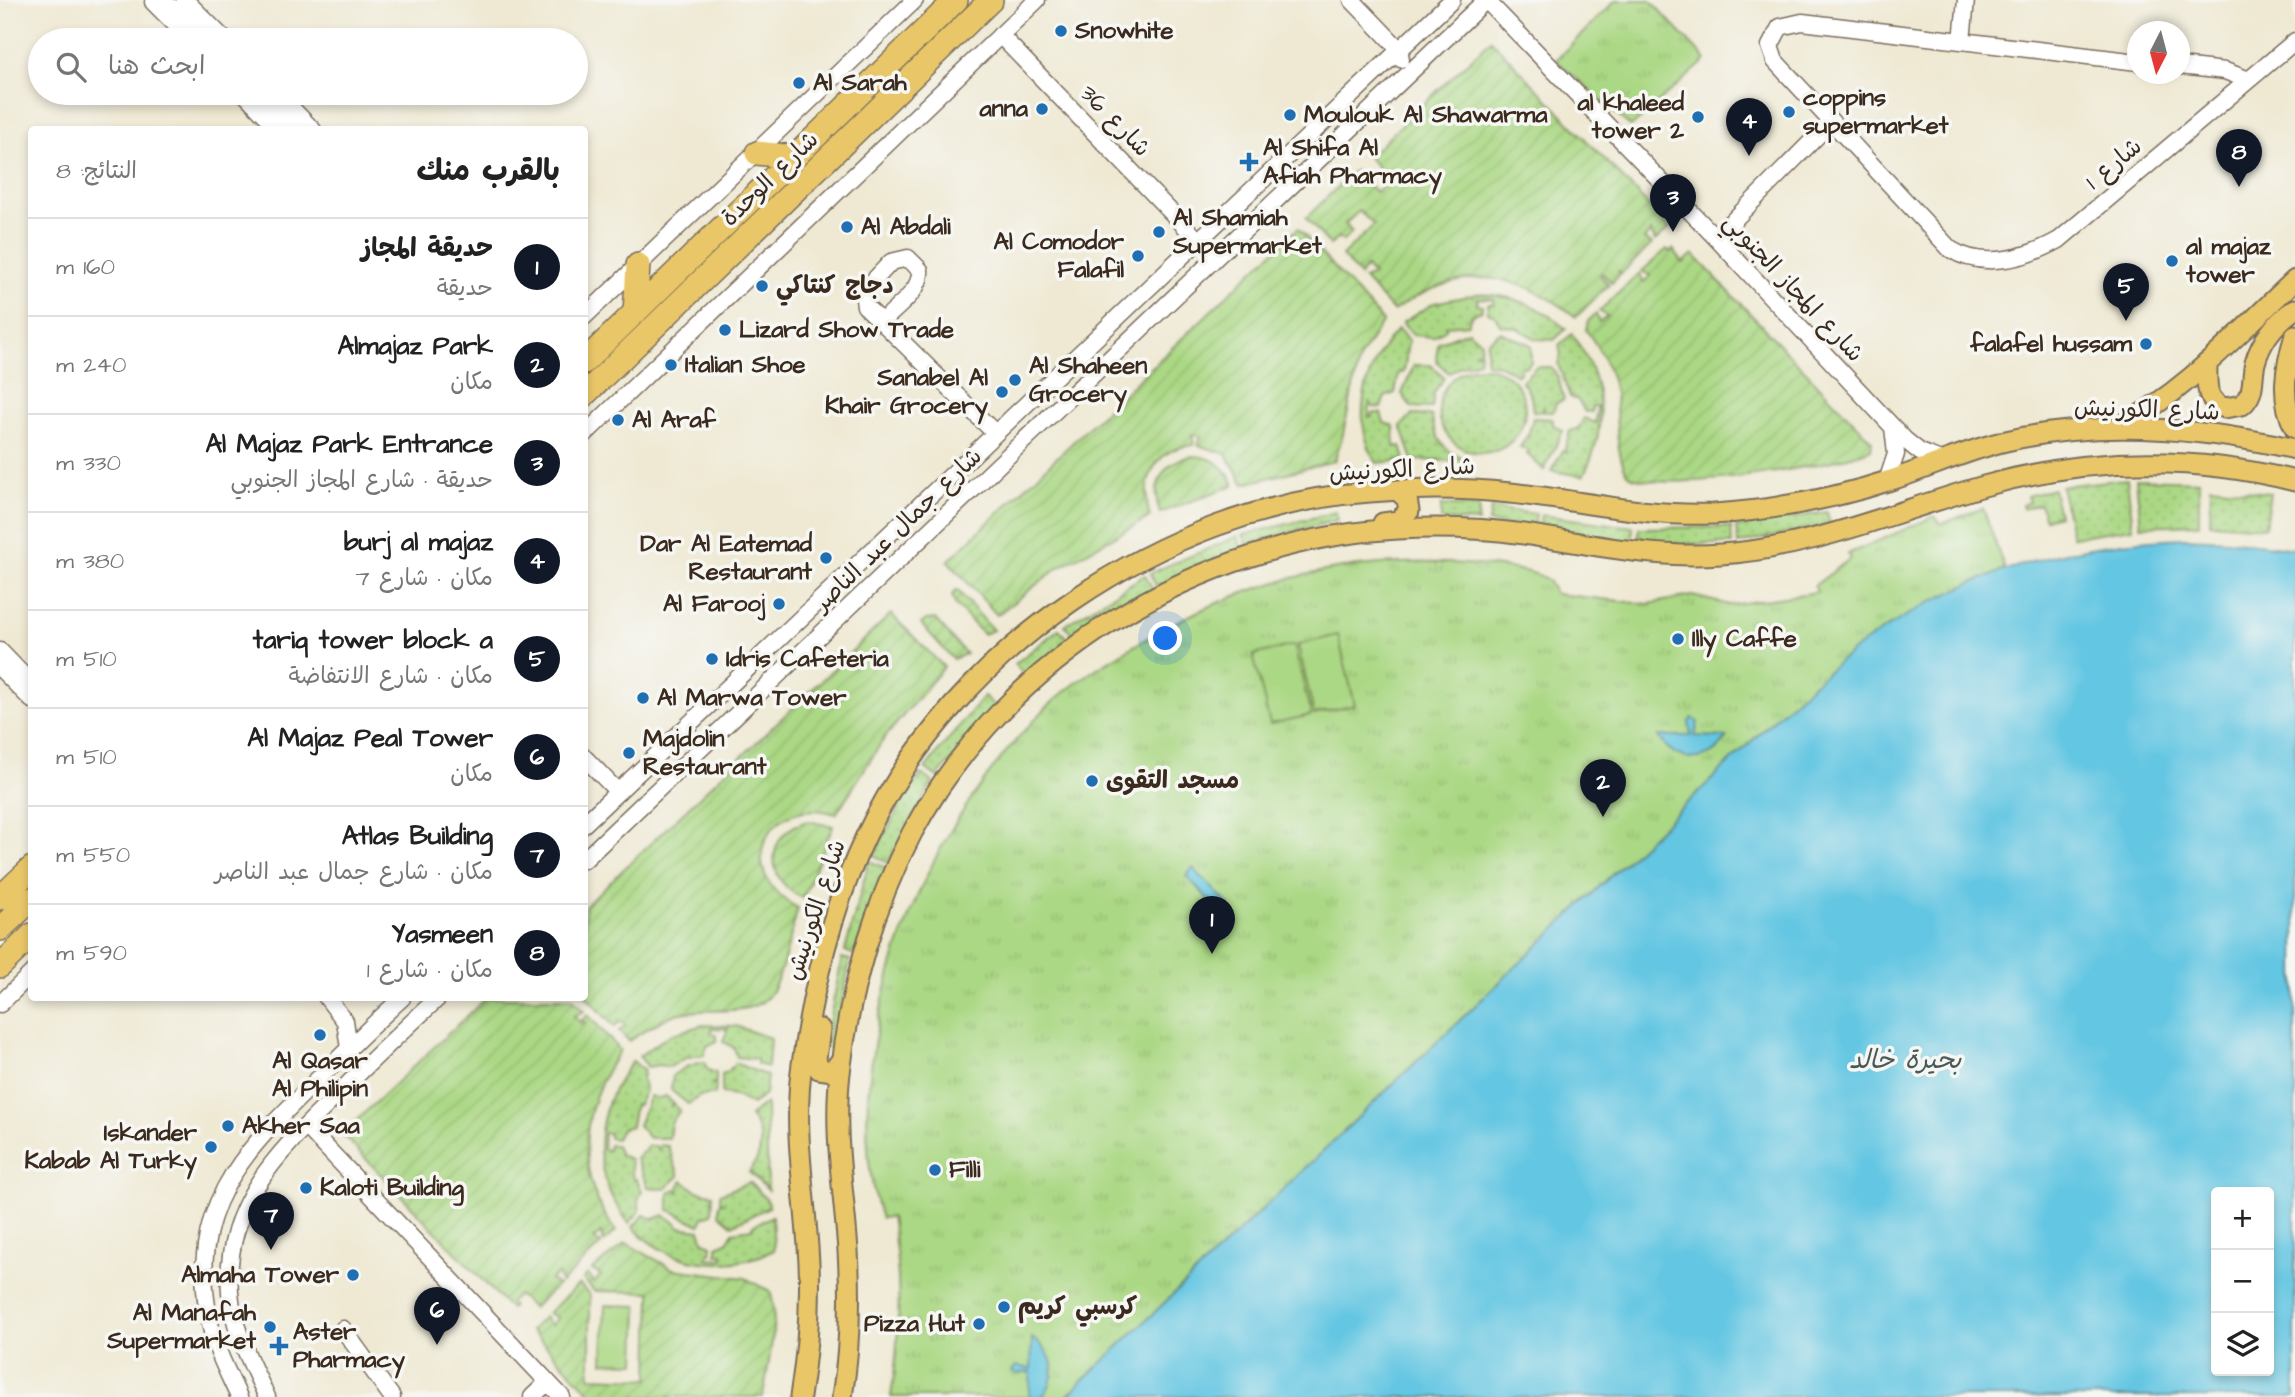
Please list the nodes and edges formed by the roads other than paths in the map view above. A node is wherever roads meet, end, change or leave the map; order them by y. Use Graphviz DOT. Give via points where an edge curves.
graph roads {
  1 [pos="185,0"];
  2 [pos="915,0"];
  3 [pos="957,0"];
  4 [pos="991,0"];
  5 [pos="1037,0"];
  6 [pos="1352,0"];
  7 [pos="1452,0"];
  8 [pos="1486,0"];
  9 [pos="1966,0"];
  10 [pos="153,2"];
  11 [pos="179,28"];
  12 [pos="198,28"];
  13 [pos="213,28"];
  14 [pos="1000,35"];
  15 [pos="1962,41"];
  16 [pos="2295,41"];
  17 [pos="1399,49"];
  18 [pos="2127,61"];
  19 [pos="2190,67"];
  20 [pos="2249,80"];
  21 [pos="256,105"];
  22 [pos="272,105"];
  23 [pos="289,105"];
  24 [pos="1374,106"];
  25 [pos="1831,122"];
  26 [pos="276,126"];
  27 [pos="293,126"];
  28 [pos="309,126"];
  29 [pos="1290,152"];
  30 [pos="757,153"];
  31 [pos="795,157"];
  32 [pos="1261,214"];
  33 [pos="1716,238"];
  34 [pos="1198,239"];
  35 [pos="638,265"];
  36 [pos="2295,279"];
  37 [pos="2295,309"];
  38 [pos="588,313"];
  39 [pos="635,313"];
  40 [pos="882,321"];
  41 [pos="2295,335"];
  42 [pos="588,358"];
  43 [pos="2207,363"];
  44 [pos="2291,376"];
  45 [pos="588,391"];
  46 [pos="1892,425"];
  47 [pos="2295,428"];
  48 [pos="2116,429"];
  49 [pos="588,431"];
  50 [pos="995,432"];
  51 [pos="2295,449"];
  52 [pos="1943,461"];
  53 [pos="1887,481"];
  54 [pos="2295,481"];
  55 [pos="1397,490"];
  56 [pos="1340,535"];
  57 [pos="0,651"];
  58 [pos="0,668"];
  59 [pos="28,680"];
  60 [pos="28,696"];
  61 [pos="588,761"];
  62 [pos="618,792"];
  63 [pos="588,820"];
  64 [pos="588,856"];
  65 [pos="28,872"];
  66 [pos="0,898"];
  67 [pos="28,903"];
  68 [pos="0,929"];
  69 [pos="28,939"];
  70 [pos="1,969"];
  71 [pos="28,977"];
  72 [pos="813,995"];
  73 [pos="330,1001"];
  74 [pos="398,1001"];
  75 [pos="408,1001"];
  76 [pos="436,1001"];
  77 [pos="0,1004"];
  78 [pos="341,1012"];
  79 [pos="383,1015"];
  80 [pos="349,1048"];
  81 [pos="377,1055"];
  82 [pos="842,1059"];
  83 [pos="306,1126"];
  84 [pos="343,1329"];
  85 [pos="548,1382"];
  86 [pos="239,1397"];
  87 [pos="267,1397"];
  88 [pos="392,1397"];
  89 [pos="532,1397"];
  90 [pos="562,1397"];
  91 [pos="800,1397"];
  92 [pos="842,1397"];
  1 -- 13 [label="street"];
  2 -- 30 [label="street"];
  3 -- 31 [label="highway, شارع الوحدة"];
  4 -- 45 [label="highway, شارع الوحدة"];
  5 -- 14 [label="street"];
  6 -- 17 [label="street"];
  7 -- 17 [label="street, شارع جمال عبد الناصر"];
  8 -- 24 [label="street, شارع جمال عبد الناصر"];
  8 -- 33 [label="street, شارع المجاز الجنوبي"];
  9 -- 15 [label="street"];
  10 -- 11 [label="street"];
  10 -- 12 [label="street" via="178,9"];
  14 -- 34 [label="street, شارع 36"];
  14 -- 49 [label="street"];
  15 -- 18 [label="street"];
  15 -- 25 [label="street, شارع 1" via="1802,22 1780,27 1772,39 1774,61"];
  16 -- 20 [label="street, شارع 1"];
  17 -- 24 [label="street" via="1397,66 1367,96"];
  17 -- 29 [label="street, شارع جمال عبد الناصر"];
  19 -- 20 [label="street"];
  20 -- 25 [label="street, شارع 1" via="2068,233 2029,253 1984,261 1960,255 1942,241"];
  21 -- 26 [label="street"];
  22 -- 27 [label="street"];
  23 -- 28 [label="street"];
  24 -- 32 [label="street, شارع جمال عبد الناصر"];
  25 -- 33 [label="street"];
  29 -- 32 [label="street" via="1295,165 1262,200"];
  29 -- 34 [label="street, شارع جمال عبد الناصر"];
  30 -- 31 [label="highway"];
  30 -- 35 [label="street"];
  31 -- 39 [label="highway, شارع الوحدة"];
  32 -- 64 [label="street, شارع جمال عبد الناصر"];
  33 -- 46 [label="street, شارع المجاز الجنوبي"];
  34 -- 50 [label="street, شارع جمال عبد الناصر"];
  35 -- 38 [label="street"];
  35 -- 39 [label="highway"];
  36 -- 43 [label="main road"];
  37 -- 43 [label="main road" via="2265,340 2255,361 2252,391 2242,405 2225,408 2211,399"];
  39 -- 42 [label="highway, شارع الوحدة"];
  40 -- 50 [label="street"];
  41 -- 44 [label="main road"];
  43 -- 48 [label="main road" via="2175,393"];
  44 -- 47 [label="main road" via="2286,403"];
  46 -- 52 [label="street, شارع المجاز الجنوبي" via="1912,446"];
  46 -- 53 [label="street" via="1896,454"];
  48 -- 51 [label="main road, شارع الكورنيش" via="2199,433"];
  48 -- 52 [label="main road, شارع الكورنيش" via="2035,435"];
  50 -- 62 [label="street, شارع جمال عبد الناصر"];
  52 -- 53 [label="main road, شارع الكورنيش"];
  53 -- 55 [label="main road, شارع الكورنيش" via="1790,504 1700,514 1640,512 1507,492"];
  54 -- 56 [label="main road" via="2186,463 2084,466 1983,486 1806,542 1718,554 1630,553 1469,530 1398,529"];
  55 -- 56 [label="main road" via="1409,505 1403,519 1354,525"];
  55 -- 72 [label="main road, شارع الكورنيش" via="1302,502 1208,529 1118,572 1028,634 951,710 886,800 867,832 843,891"];
  56 -- 82 [label="main road" via="1222,566 1138,606 1056,662 975,740 932,799 897,863 867,948"];
  57 -- 59 [label="street"];
  58 -- 60 [label="street"];
  61 -- 62 [label="street"];
  62 -- 63 [label="street, شارع جمال عبد الناصر"];
  65 -- 66 [label="highway"];
  67 -- 68 [label="highway"];
  69 -- 70 [label="highway"];
  71 -- 77 [label="street"];
  72 -- 82 [label="main road" via="822,1014 816,1064 828,1073"];
  72 -- 91 [label="main road, شارع الكورنيش" via="799,1096 810,1282"];
  73 -- 78 [label="street"];
  74 -- 79 [label="street"];
  75 -- 81 [label="street" via="411,1007 377,1044"];
  76 -- 81 [label="street"];
  78 -- 79 [label="street" via="361,1018"];
  78 -- 80 [label="street"];
  79 -- 80 [label="street"];
  80 -- 86 [label="street" via="257,1138 218,1202 206,1251 206,1300 218,1349"];
  81 -- 83 [label="street"];
  82 -- 92 [label="main road" via="838,1147 850,1286"];
  83 -- 85 [label="street"];
  83 -- 87 [label="street" via="272,1161 252,1193 237,1228 230,1266 241,1341"];
  84 -- 88 [label="street"];
  85 -- 89 [label="street"];
  85 -- 90 [label="street"];
}
